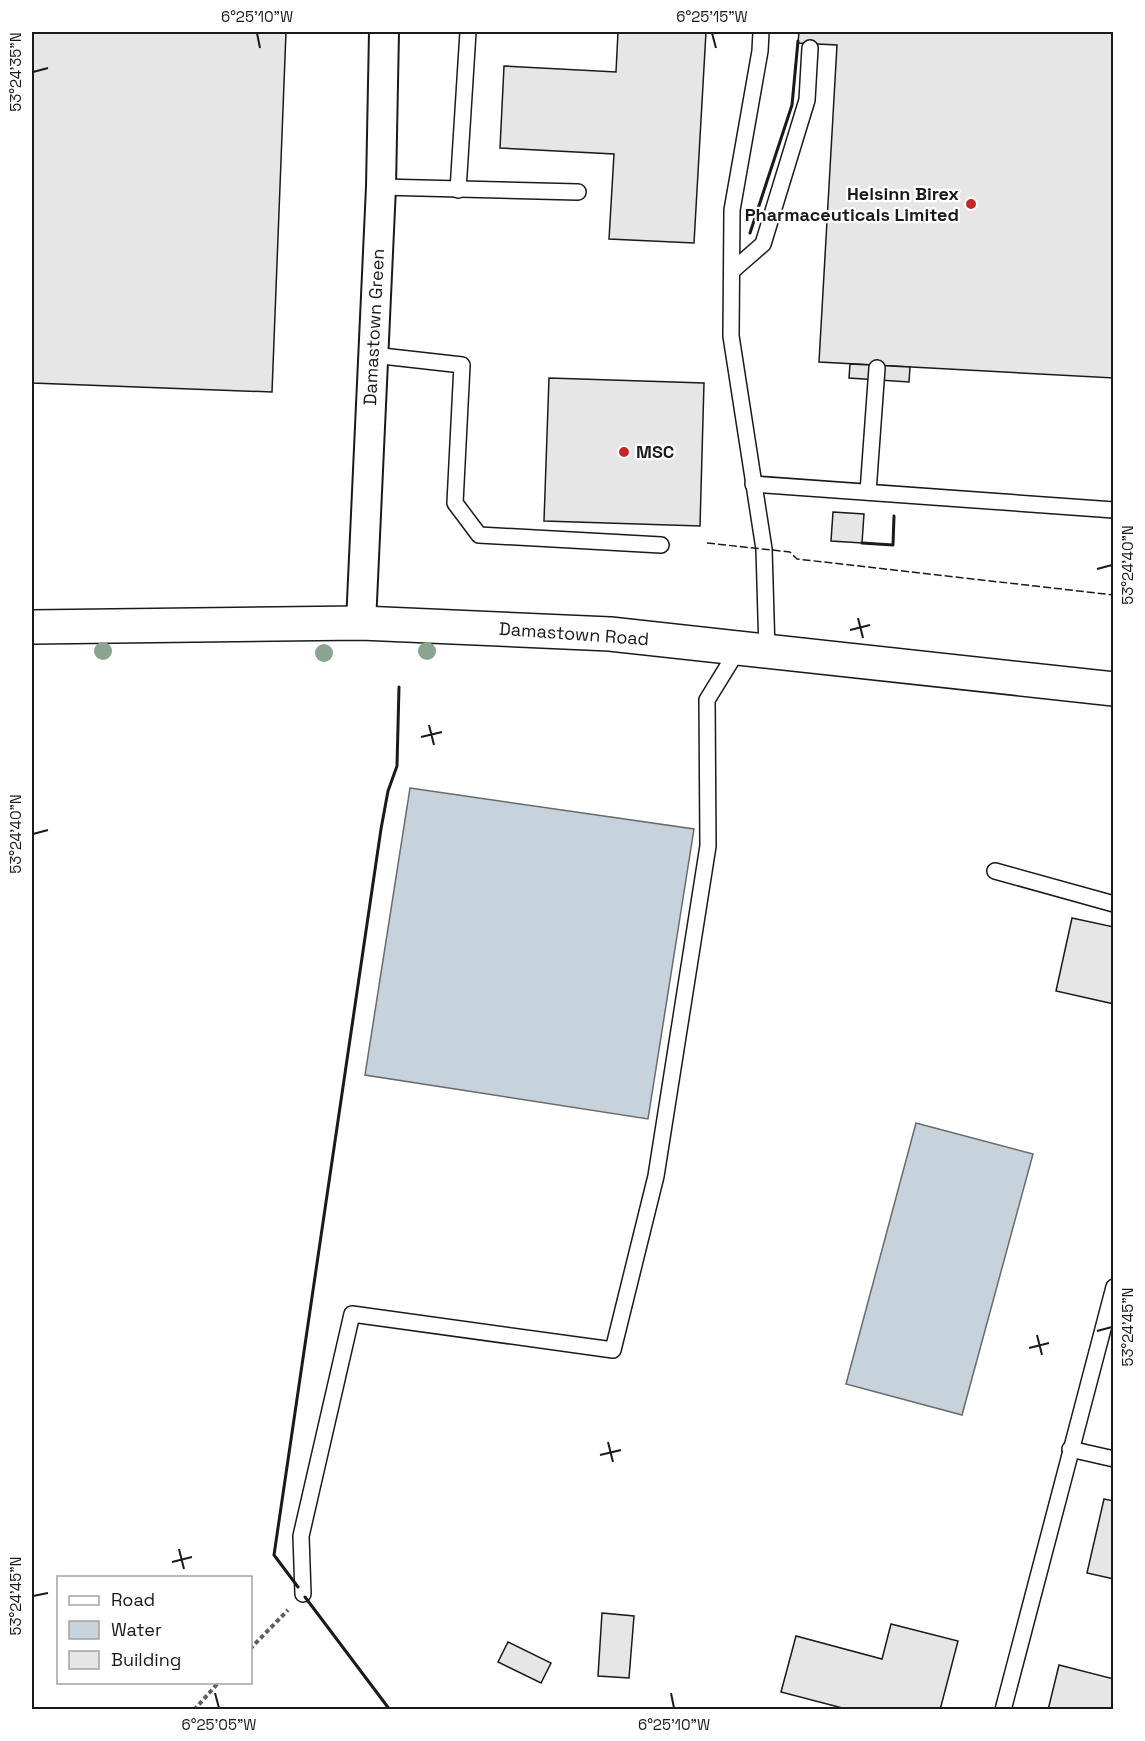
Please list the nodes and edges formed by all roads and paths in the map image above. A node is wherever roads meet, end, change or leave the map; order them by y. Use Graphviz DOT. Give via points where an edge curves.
graph roads {
  1 [pos="384,32"];
  2 [pos="468,32"];
  3 [pos="760,32"];
  4 [pos="810,48"];
  5 [pos="381,187"];
  6 [pos="458,190"];
  7 [pos="578,192"];
  8 [pos="732,271"];
  9 [pos="373,355"];
  10 [pos="877,368"];
  11 [pos="753,484"];
  12 [pos="868,492"];
  13 [pos="1113,510"];
  14 [pos="661,545"];
  15 [pos="361,623"];
  16 [pos="32,627"];
  17 [pos="753,649"];
  18 [pos="1113,689"];
  19 [pos="995,871"];
  20 [pos="1113,904"];
  21 [pos="1113,1287"];
  22 [pos="1070,1449"];
  23 [pos="1113,1459"];
  24 [pos="303,1594"];
  25 [pos="252,1647"];
  26 [pos="218,1684"];
  27 [pos="194,1710"];
  28 [pos="1003,1710"];
  1 -- 5 [label="street, Damastown Green"];
  2 -- 6 [label="lane"];
  3 -- 8 [label="lane" via="732,210"];
  4 -- 8 [label="lane" via="807,100 763,244"];
  5 -- 6 [label="lane"];
  5 -- 9 [label="street, Damastown Green"];
  6 -- 7 [label="lane"];
  8 -- 11 [label="lane" via="731,336"];
  9 -- 14 [label="lane" via="462,365 455,503 479,535"];
  9 -- 15 [label="street, Damastown Green"];
  10 -- 12 [label="lane"];
  11 -- 12 [label="lane"];
  11 -- 17 [label="lane" via="764,549"];
  12 -- 13 [label="lane"];
  15 -- 16 [label="street, Damastown Road"];
  15 -- 17 [label="street, Damastown Road" via="610,634"];
  17 -- 18 [label="street, Damastown Road"];
  17 -- 24 [label="lane" via="707,700 708,846 656,1176 613,1350 352,1314 301,1536"];
  19 -- 20 [label="lane"];
  21 -- 22 [label="lane"];
  22 -- 23 [label="lane"];
  22 -- 28 [label="lane"];
  24 -- 25 [label="path"];
  26 -- 27 [label="path"];
}
